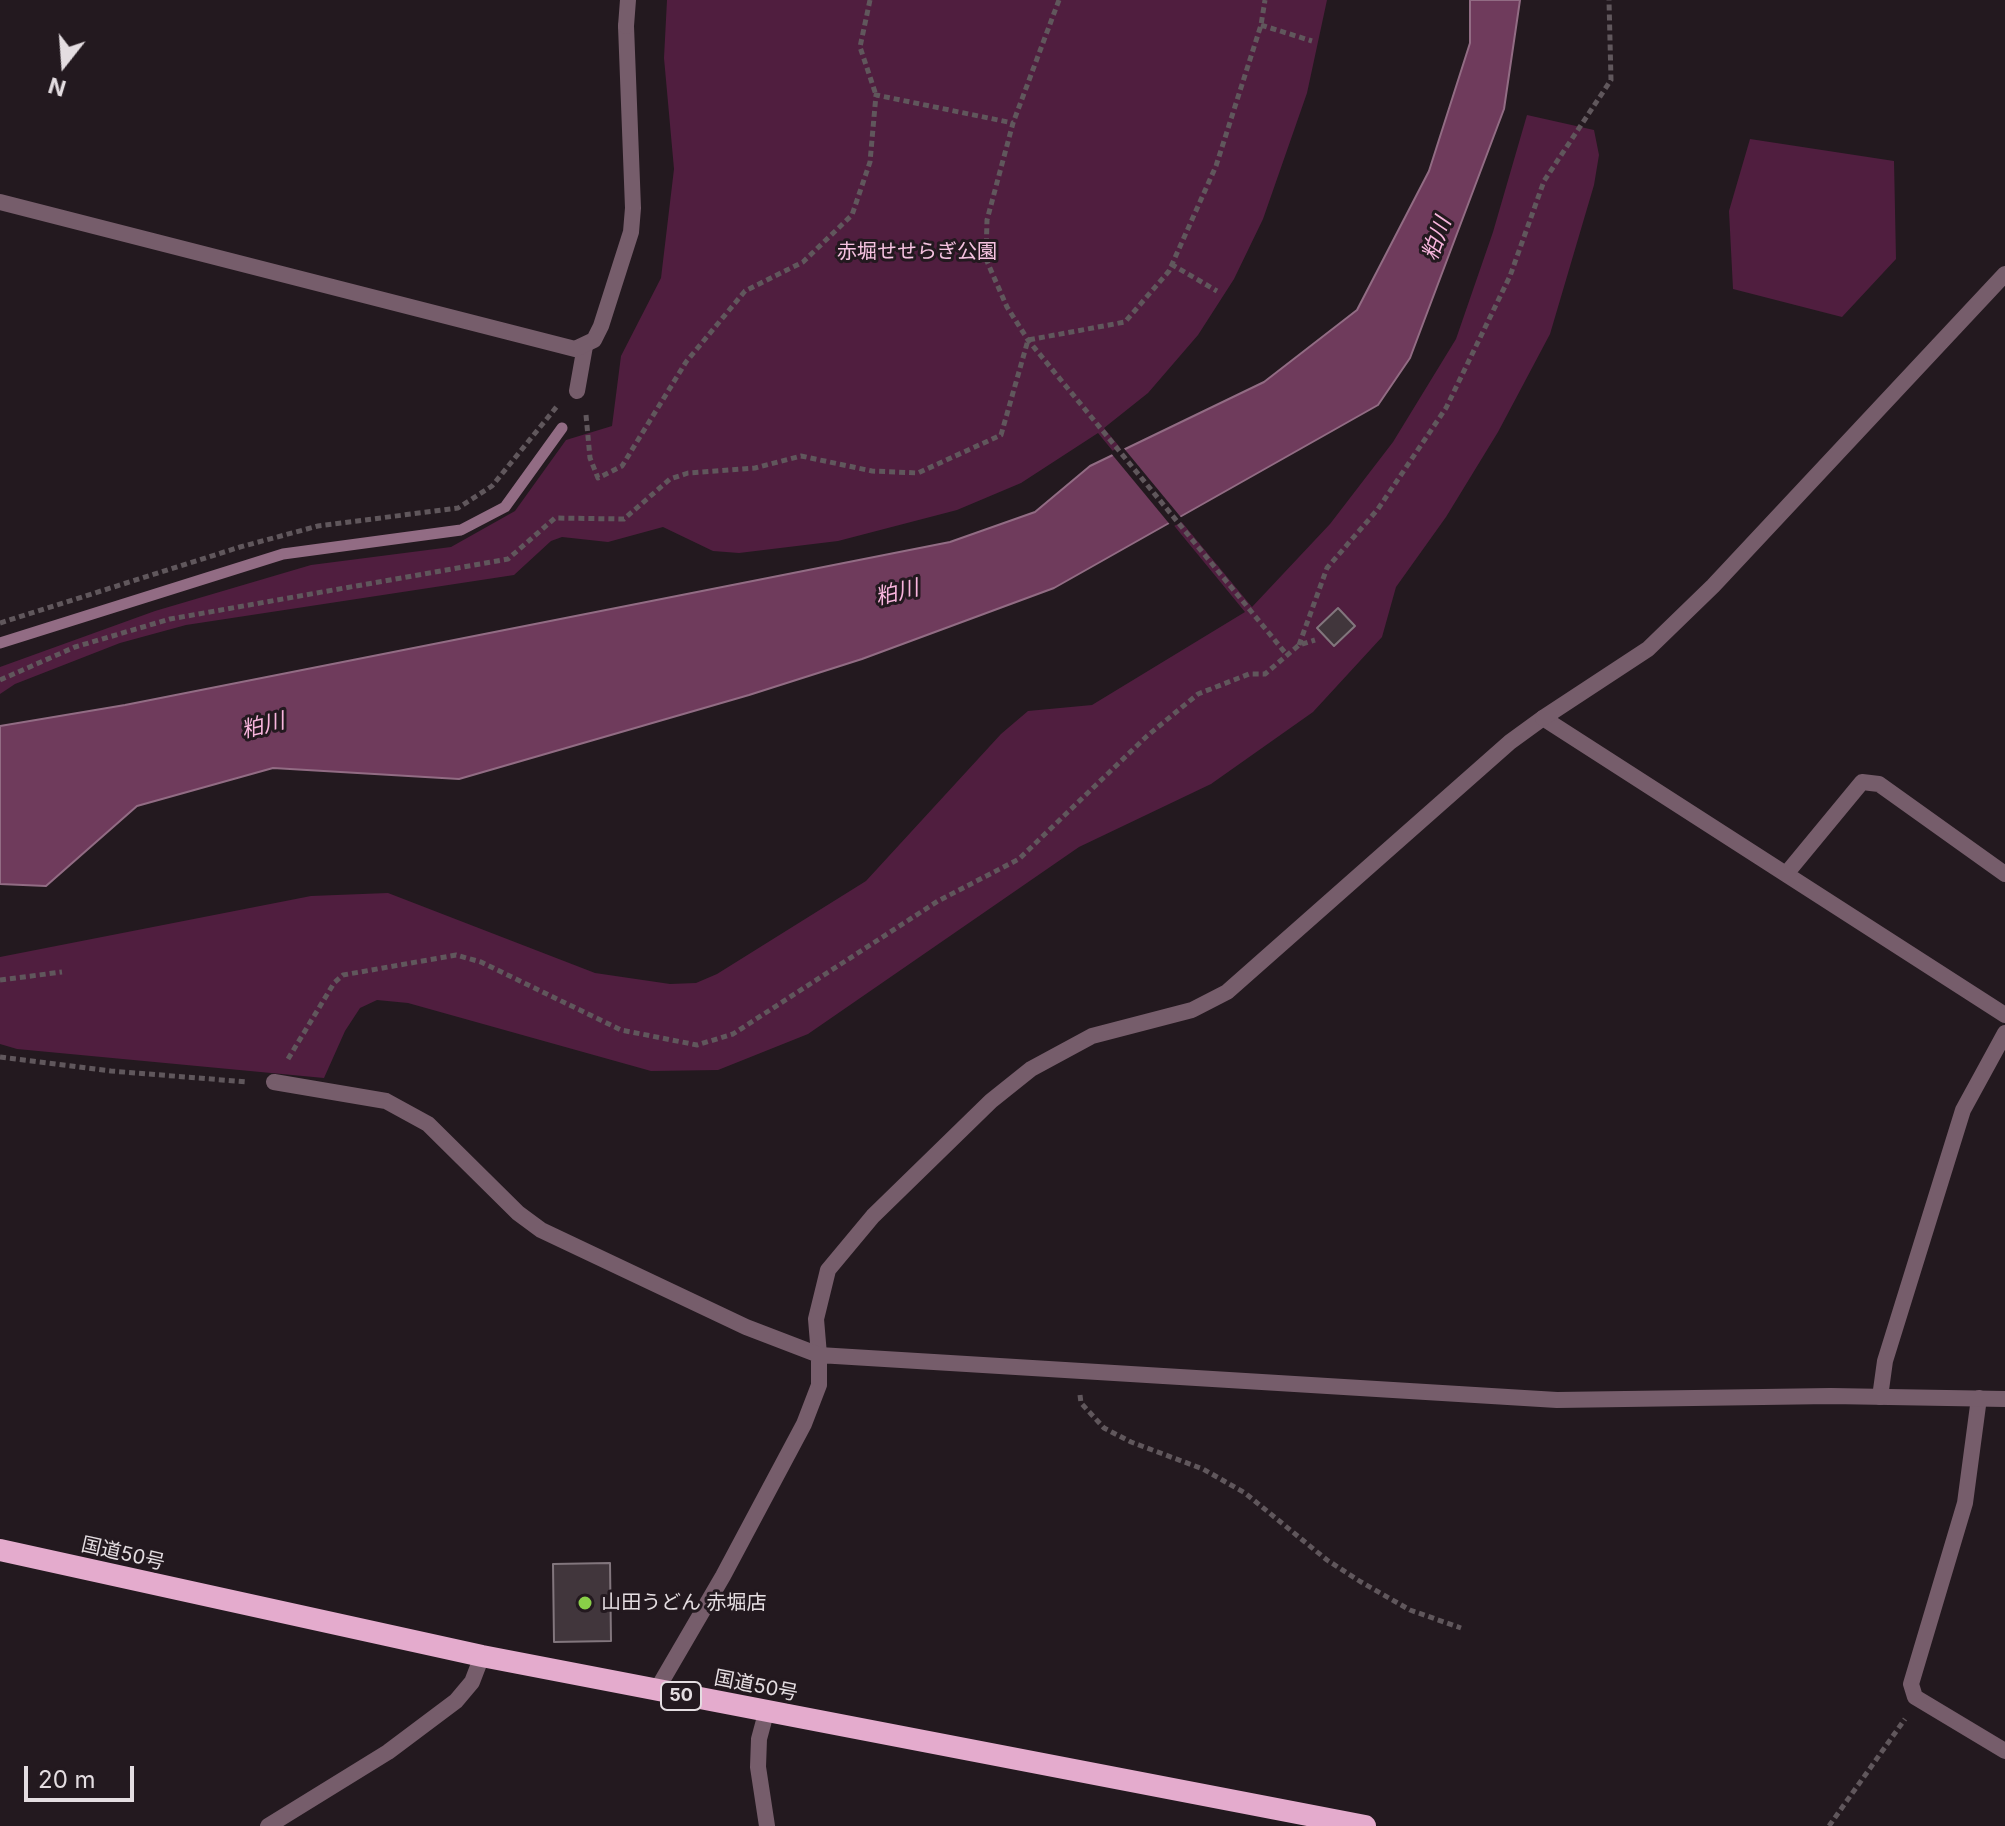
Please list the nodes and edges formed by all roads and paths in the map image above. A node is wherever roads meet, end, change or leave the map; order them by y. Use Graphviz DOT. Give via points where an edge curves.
graph roads {
  1 [pos="628,0"];
  2 [pos="870,0"];
  3 [pos="1059,0"];
  4 [pos="1265,0"];
  5 [pos="1609,0"];
  6 [pos="1261,25"];
  7 [pos="1312,41"];
  8 [pos="876,95"];
  9 [pos="1013,123"];
  10 [pos="0,202"];
  11 [pos="1171,264"];
  12 [pos="2005,274"];
  13 [pos="1217,291"];
  14 [pos="1028,340"];
  15 [pos="585,346"];
  16 [pos="577,391"];
  17 [pos="0,623"];
  18 [pos="1315,640"];
  19 [pos="1299,645"];
  20 [pos="1285,653"];
  21 [pos="0,680"];
  22 [pos="1543,718"];
  23 [pos="1786,874"];
  24 [pos="2005,874"];
  25 [pos="62,972"];
  26 [pos="0,980"];
  27 [pos="2005,1015"];
  28 [pos="2005,1033"];
  29 [pos="0,1057"];
  30 [pos="274,1082"];
  31 [pos="819,1355"];
  32 [pos="1076,1371"];
  33 [pos="1880,1397"];
  34 [pos="1979,1398"];
  35 [pos="2005,1399"];
  36 [pos="0,1550"];
  37 [pos="1461,1628"];
  38 [pos="482,1656"];
  39 [pos="656,1691"];
  40 [pos="1915,1697"];
  41 [pos="766,1713"];
  42 [pos="2005,1751"];
  43 [pos="268,1826"];
  44 [pos="767,1826"];
  45 [pos="1365,1826"];
  46 [pos="1829,1826"];
  1 -- 15 [label="street" via="631,232 612,300 594,340"];
  2 -- 8 [label="path" via="860,47"];
  3 -- 9 [label="path"];
  4 -- 6 [label="path"];
  5 -- 19 [label="path" via="1611,80 1544,181 1510,276 1446,408 1394,486 1327,568"];
  6 -- 7 [label="path"];
  6 -- 11 [label="path" via="1216,166"];
  8 -- 9 [label="path"];
  8 -- 16 [label="path" via="870,162 852,215 803,262 745,291 686,362 622,466 598,478 590,458 585,400"];
  9 -- 14 [label="path" via="987,220 986,259"];
  10 -- 15 [label="street" via="575,349"];
  11 -- 13 [label="path"];
  11 -- 14 [label="path" via="1125,322"];
  12 -- 22 [label="street" via="1659,639"];
  14 -- 20 [label="path"];
  14 -- 21 [label="path" via="1001,435 918,473 872,471 801,456 755,468 688,473 670,479 624,519 555,518 508,559 170,619 75,647"];
  15 -- 16 [label="street"];
  16 -- 17 [label="path" via="559,404 492,486 458,508 318,526"];
  18 -- 19 [label="path"];
  19 -- 20 [label="path"];
  20 -- 30 [label="path" via="1265,674 1249,674 1198,694 1019,859 938,901 733,1034 697,1045 621,1030 456,955 343,975"];
  22 -- 23 [label="street"];
  22 -- 31 [label="street" via="1227,992 1192,1010 1092,1036 1031,1069 991,1101 873,1216 828,1270 816,1319"];
  23 -- 24 [label="street" via="1862,782 1879,784"];
  23 -- 27 [label="street"];
  25 -- 26 [label="path"];
  28 -- 33 [label="street" via="1963,1110 1885,1361"];
  29 -- 30 [label="path"];
  30 -- 31 [label="street" via="386,1101 428,1124 541,1230 746,1327"];
  31 -- 32 [label="street"];
  31 -- 39 [label="street" via="819,1385 804,1424"];
  32 -- 33 [label="street" via="1557,1400"];
  32 -- 37 [label="path" via="1081,1403 1104,1428 1203,1469 1245,1493 1361,1582 1410,1610"];
  33 -- 34 [label="street"];
  34 -- 35 [label="street"];
  34 -- 40 [label="street" via="1965,1503 1911,1684"];
  36 -- 38 [label="highway, 国道50号 / 50"];
  38 -- 39 [label="highway, 国道50号 / 50"];
  38 -- 43 [label="street" via="472,1682 456,1701 388,1752"];
  39 -- 41 [label="highway, 国道50号 / 50"];
  40 -- 42 [label="street"];
  40 -- 46 [label="path" via="1909,1714"];
  41 -- 44 [label="street" via="758,1767"];
  41 -- 45 [label="highway, 国道50号 / 50"];
}
